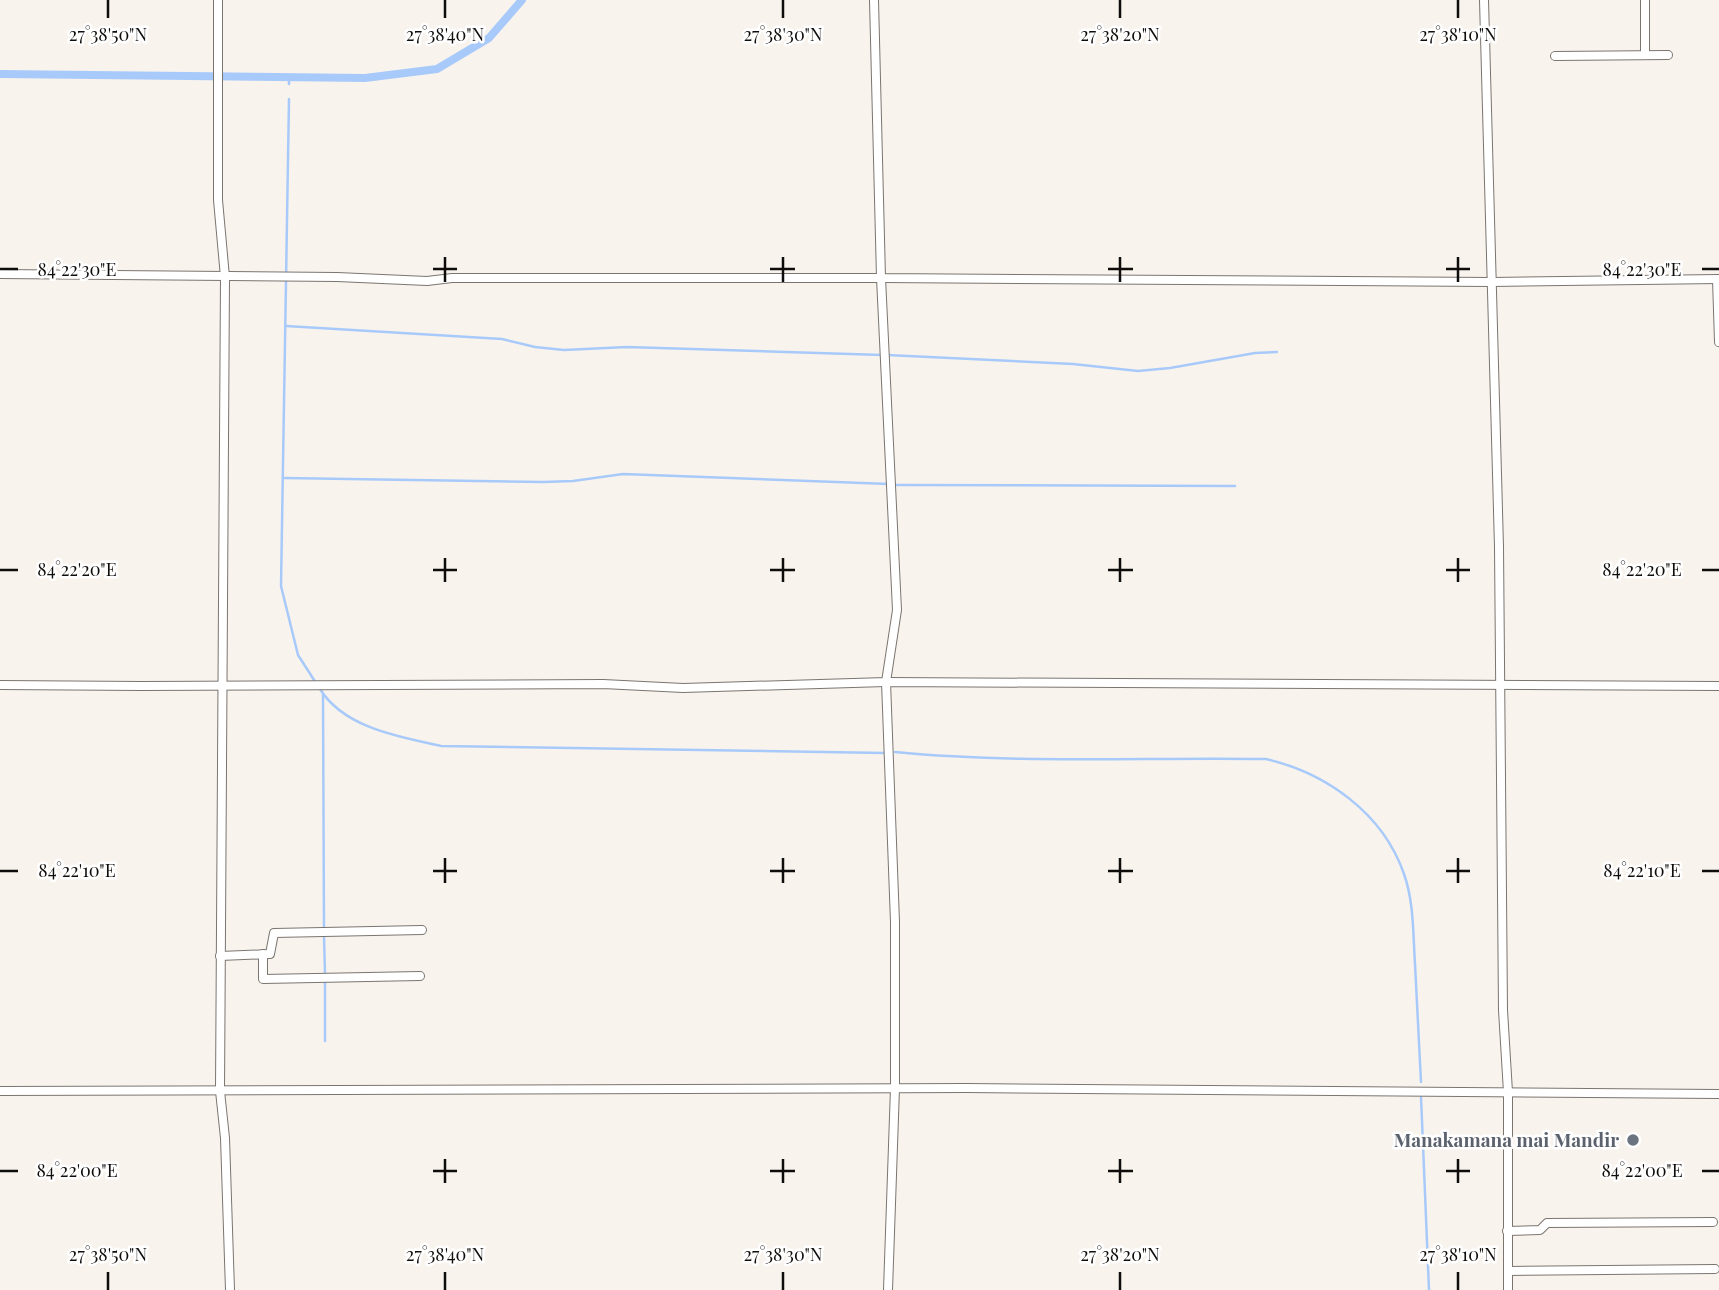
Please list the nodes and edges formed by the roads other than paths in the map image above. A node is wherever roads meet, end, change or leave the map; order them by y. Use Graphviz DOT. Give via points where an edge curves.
graph roads {
  1 [pos="218,0"];
  2 [pos="874,0"];
  3 [pos="1484,0"];
  4 [pos="1644,0"];
  5 [pos="1645,55"];
  6 [pos="1668,55"];
  7 [pos="1555,56"];
  8 [pos="0,274"];
  9 [pos="225,277"];
  10 [pos="881,278"];
  11 [pos="1718,279"];
  12 [pos="1492,282"];
  13 [pos="1719,342"];
  14 [pos="886,682"];
  15 [pos="1501,684"];
  16 [pos="0,685"];
  17 [pos="224,686"];
  18 [pos="1719,686"];
  19 [pos="422,930"];
  20 [pos="264,954"];
  21 [pos="220,956"];
  22 [pos="420,976"];
  23 [pos="895,1088"];
  24 [pos="0,1091"];
  25 [pos="220,1091"];
  26 [pos="1508,1091"];
  27 [pos="1719,1094"];
  28 [pos="1713,1222"];
  29 [pos="1507,1231"];
  30 [pos="1715,1269"];
  31 [pos="1508,1271"];
  32 [pos="230,1290"];
  33 [pos="888,1290"];
  34 [pos="1508,1290"];
  1 -- 9 [label="street" via="218,200"];
  2 -- 10 [label="street"];
  3 -- 12 [label="street"];
  4 -- 5 [label="street"];
  5 -- 6 [label="street"];
  5 -- 7 [label="street"];
  8 -- 9 [label="street"];
  9 -- 10 [label="street" via="427,281"];
  9 -- 17 [label="street"];
  10 -- 12 [label="street"];
  10 -- 14 [label="street" via="897,610"];
  11 -- 12 [label="street"];
  11 -- 13 [label="street"];
  12 -- 15 [label="street"];
  14 -- 15 [label="street"];
  14 -- 17 [label="street" via="683,688 603,684"];
  14 -- 23 [label="street" via="895,922"];
  15 -- 18 [label="street"];
  15 -- 26 [label="street" via="1503,1010"];
  16 -- 17 [label="street"];
  17 -- 21 [label="street"];
  19 -- 20 [label="street" via="274,933 270,954"];
  20 -- 21 [label="street"];
  20 -- 22 [label="street" via="263,979"];
  21 -- 25 [label="street"];
  23 -- 25 [label="street"];
  23 -- 26 [label="street"];
  23 -- 33 [label="street"];
  24 -- 25 [label="street"];
  25 -- 32 [label="street"];
  26 -- 27 [label="street"];
  26 -- 29 [label="street"];
  28 -- 29 [label="street" via="1547,1223 1540,1230"];
  29 -- 31 [label="street"];
  30 -- 31 [label="street"];
  31 -- 34 [label="street"];
}
